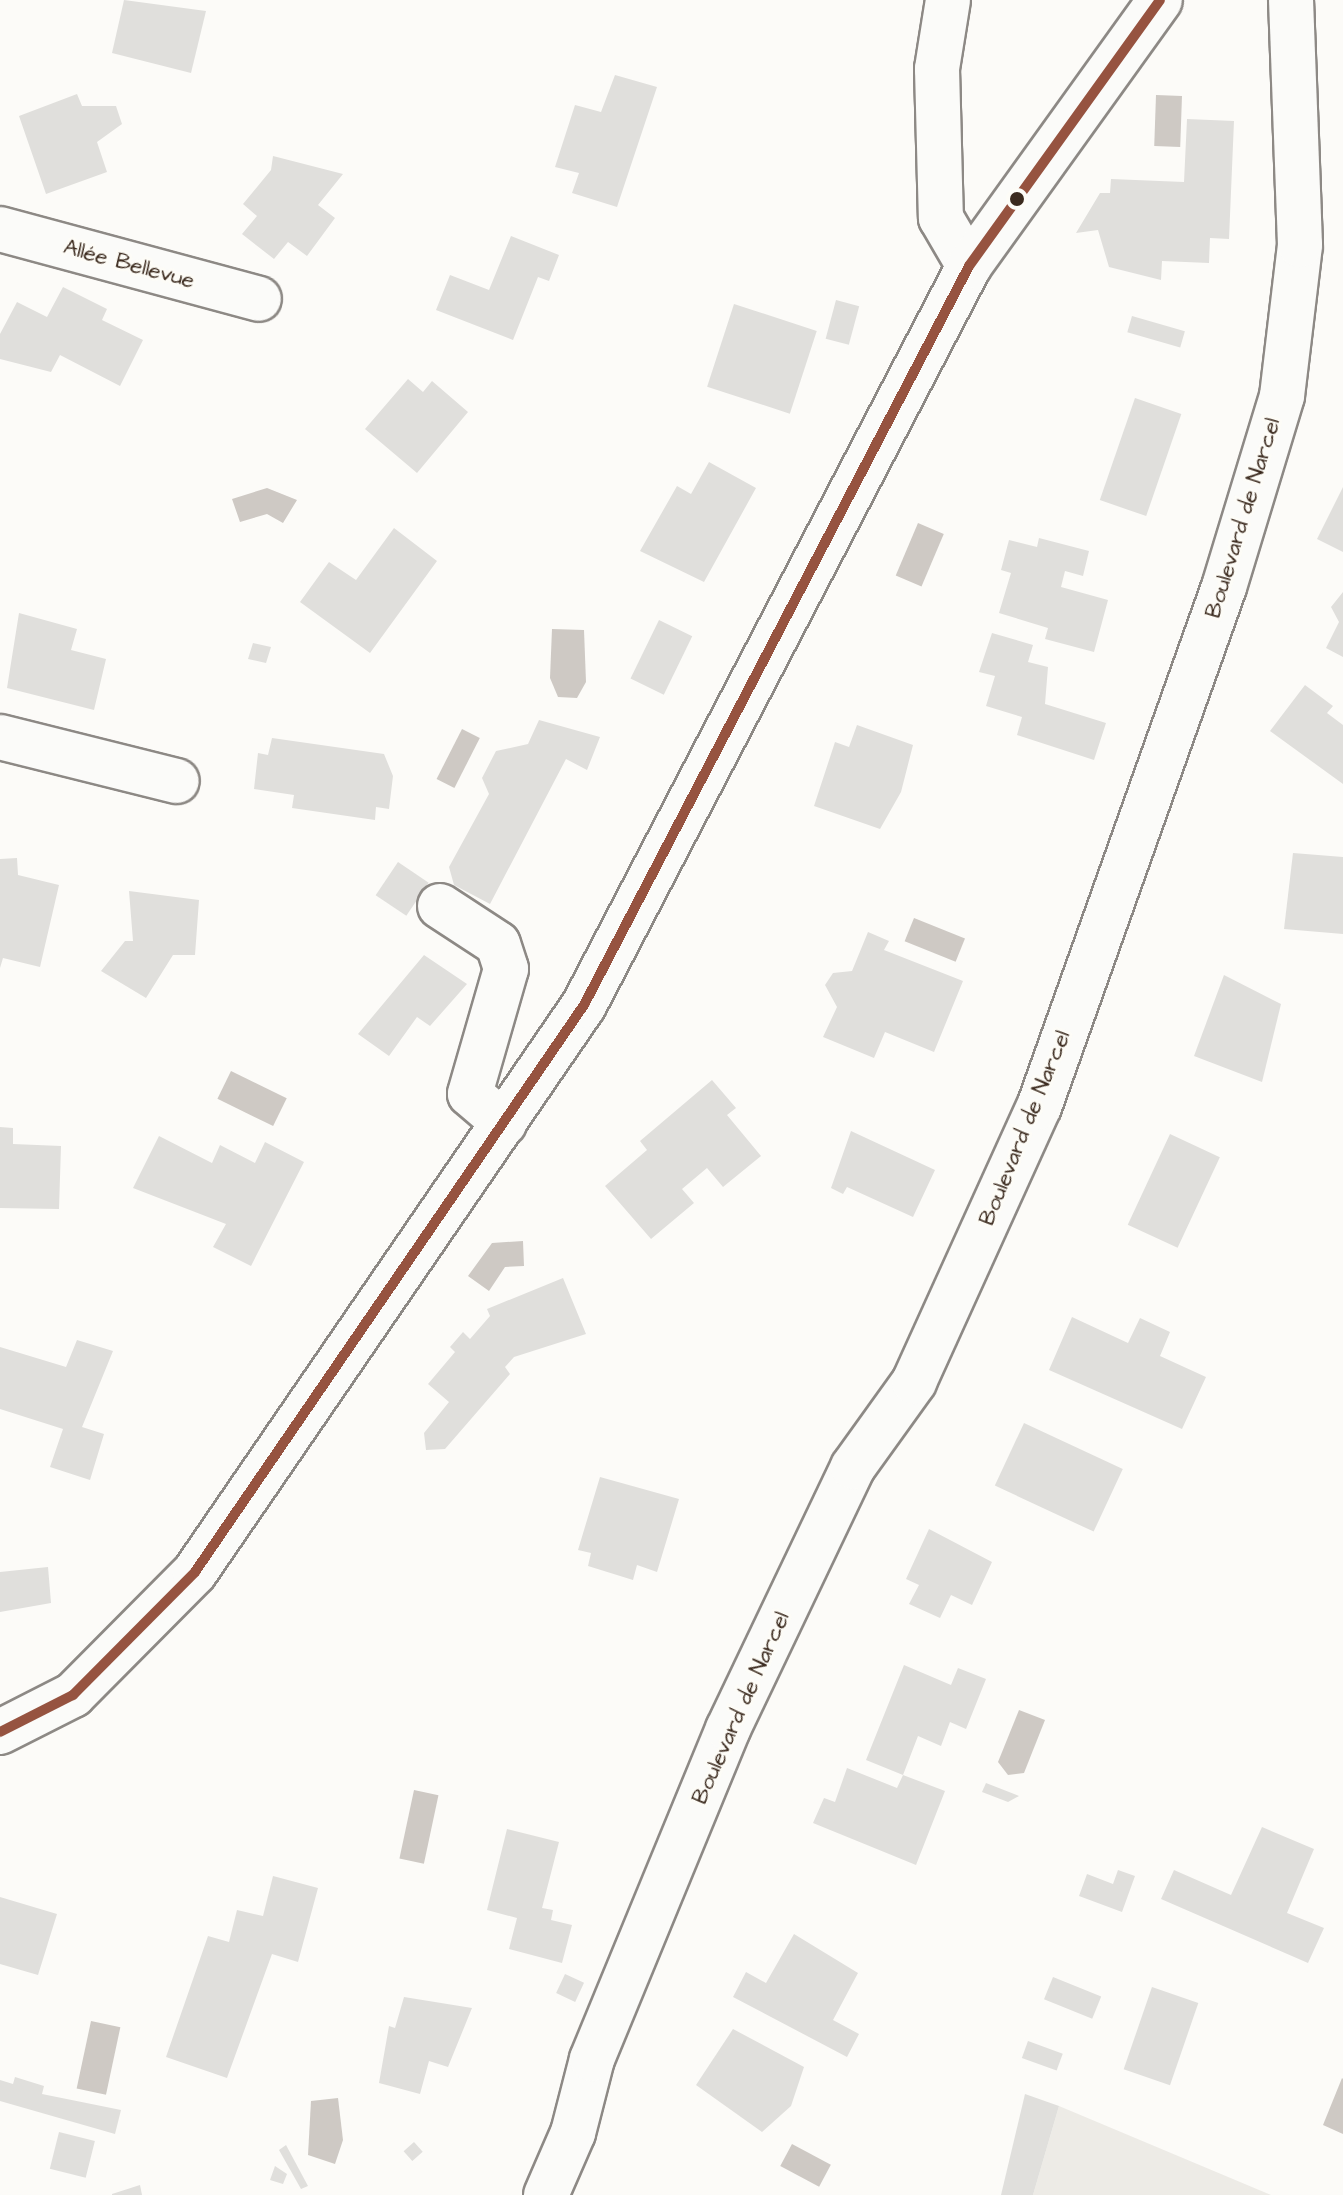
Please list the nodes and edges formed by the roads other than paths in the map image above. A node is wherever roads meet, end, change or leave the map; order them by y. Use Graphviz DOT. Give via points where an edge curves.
graph roads {
  1 [pos="948,0"];
  2 [pos="1160,0"];
  3 [pos="1291,0"];
  4 [pos="0,229"];
  5 [pos="969,266"];
  6 [pos="259,299"];
  7 [pos="0,737"];
  8 [pos="177,781"];
  9 [pos="440,906"];
  10 [pos="504,1123"];
  11 [pos="0,1732"];
  12 [pos="546,2195"];
  1 -- 5 [label="street" via="937,69 941,218"];
  2 -- 5 [label="street"];
  3 -- 12 [label="street, Boulevard de Narcel" via="1300,245 1282,396 1224,587 1039,1107 914,1382 853,1467 728,1729 592,2059 573,2133"];
  4 -- 6 [label="street, Allée Bellevue"];
  5 -- 10 [label="street" via="584,1005"];
  7 -- 8 [label="street"];
  9 -- 10 [label="street" via="498,944 506,969 470,1094"];
  10 -- 11 [label="street" via="195,1572 73,1695"];
}
